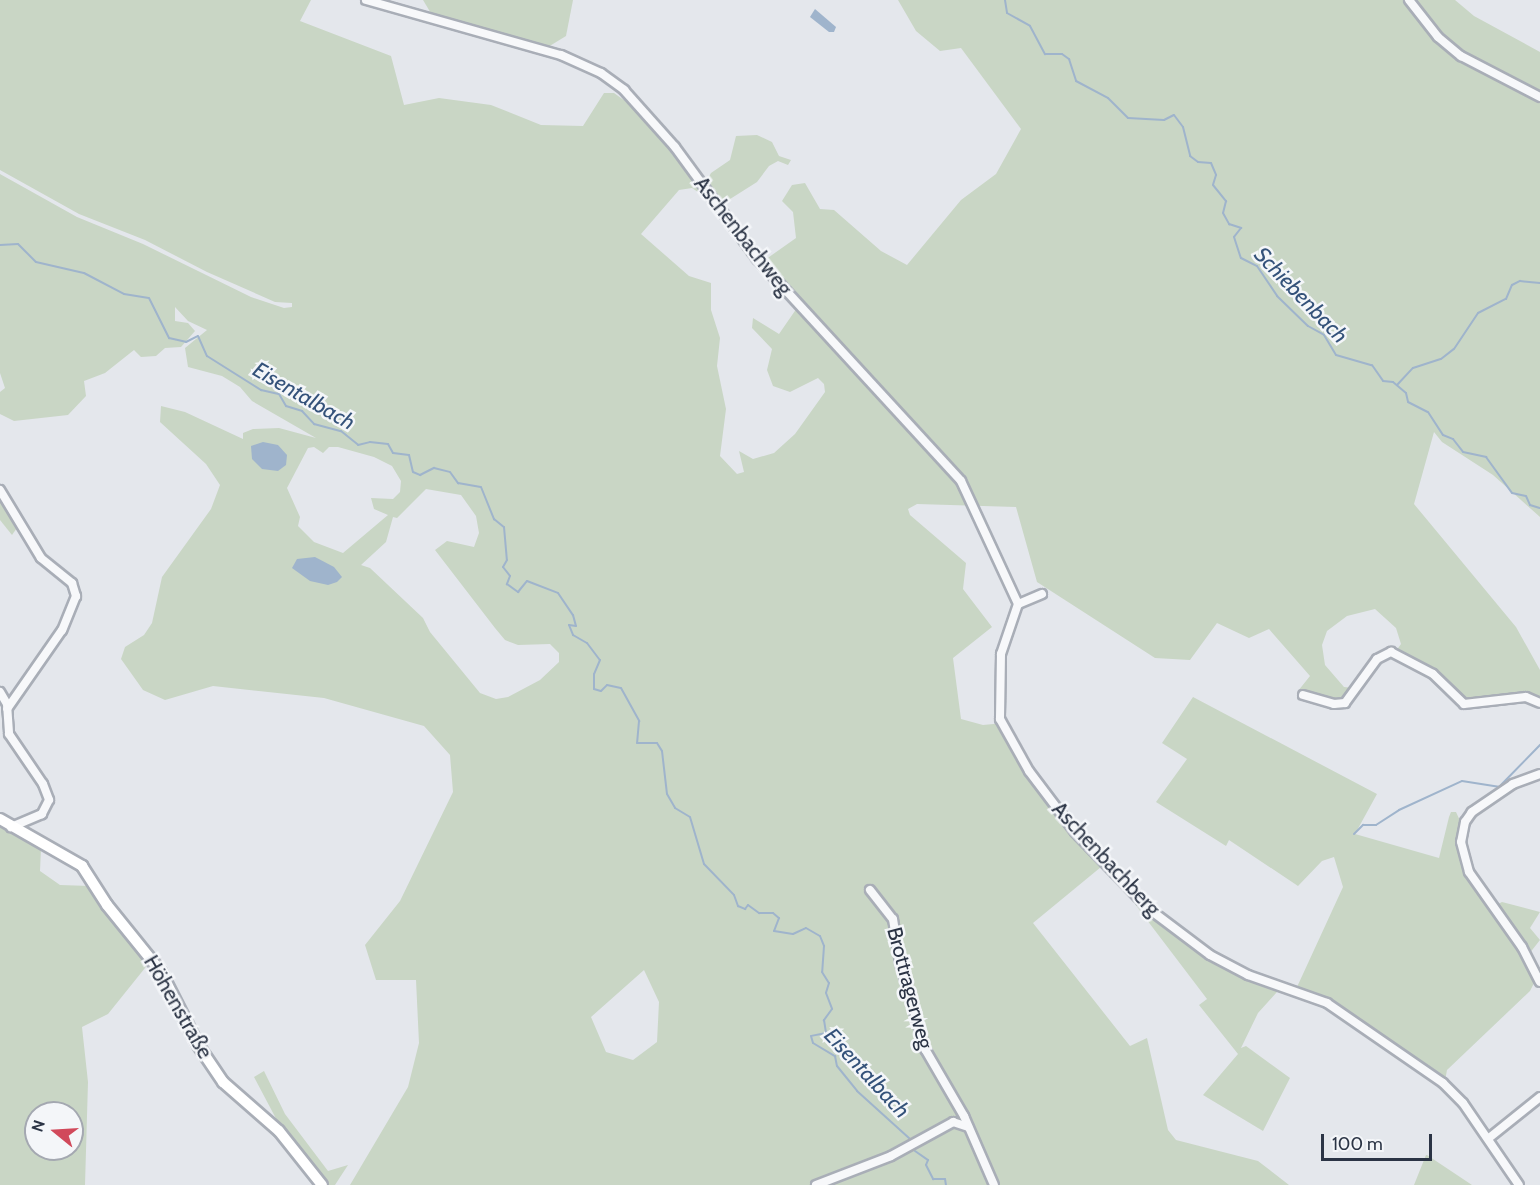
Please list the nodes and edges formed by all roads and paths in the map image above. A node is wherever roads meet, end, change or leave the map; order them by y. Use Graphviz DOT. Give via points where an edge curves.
graph roads {
  1 [pos="366,0"];
  2 [pos="1409,0"];
  3 [pos="1540,96"];
  4 [pos="0,490"];
  5 [pos="1042,594"];
  6 [pos="1018,604"];
  7 [pos="0,692"];
  8 [pos="1303,695"];
  9 [pos="1540,703"];
  10 [pos="7,709"];
  11 [pos="1540,774"];
  12 [pos="0,819"];
  13 [pos="10,826"];
  14 [pos="870,890"];
  15 [pos="1540,982"];
  16 [pos="1540,1097"];
  17 [pos="969,1128"];
  18 [pos="1489,1138"];
  19 [pos="322,1185"];
  20 [pos="816,1185"];
  21 [pos="994,1185"];
  22 [pos="1519,1185"];
  1 -- 6 [label="street, Aschenbachweg" via="561,55 602,73 624,90 675,147 757,259 961,481"];
  2 -- 3 [label="street" via="1438,37 1461,57"];
  4 -- 10 [label="street" via="40,558 72,583 76,596 62,630"];
  5 -- 6 [label="street"];
  6 -- 18 [label="street, Aschenbachberg" via="1001,654 1000,719 1029,771 1075,832 1139,900 1173,928 1238,971 1327,1003 1409,1057 1454,1093"];
  7 -- 10 [label="street"];
  8 -- 9 [label="street" via="1334,704 1345,703 1377,659 1391,652 1433,674 1464,704 1526,697"];
  10 -- 13 [label="street" via="9,734 43,783 49,800 42,814"];
  11 -- 15 [label="street" via="1513,784 1470,814 1464,825 1461,850 1469,872 1522,947"];
  12 -- 13 [label="street, Höhenstraße"];
  13 -- 19 [label="street, Höhenstraße" via="73,857 82,866 100,896 161,972 198,1045 223,1082 279,1131"];
  14 -- 17 [label="street, Brottragerweg" via="893,919 900,963 925,1049"];
  16 -- 18 [label="street"];
  17 -- 20 [label="street" via="953,1122 891,1156"];
  17 -- 21 [label="street, Brottragerweg"];
  18 -- 22 [label="street, Aschenbachberg"];
}
